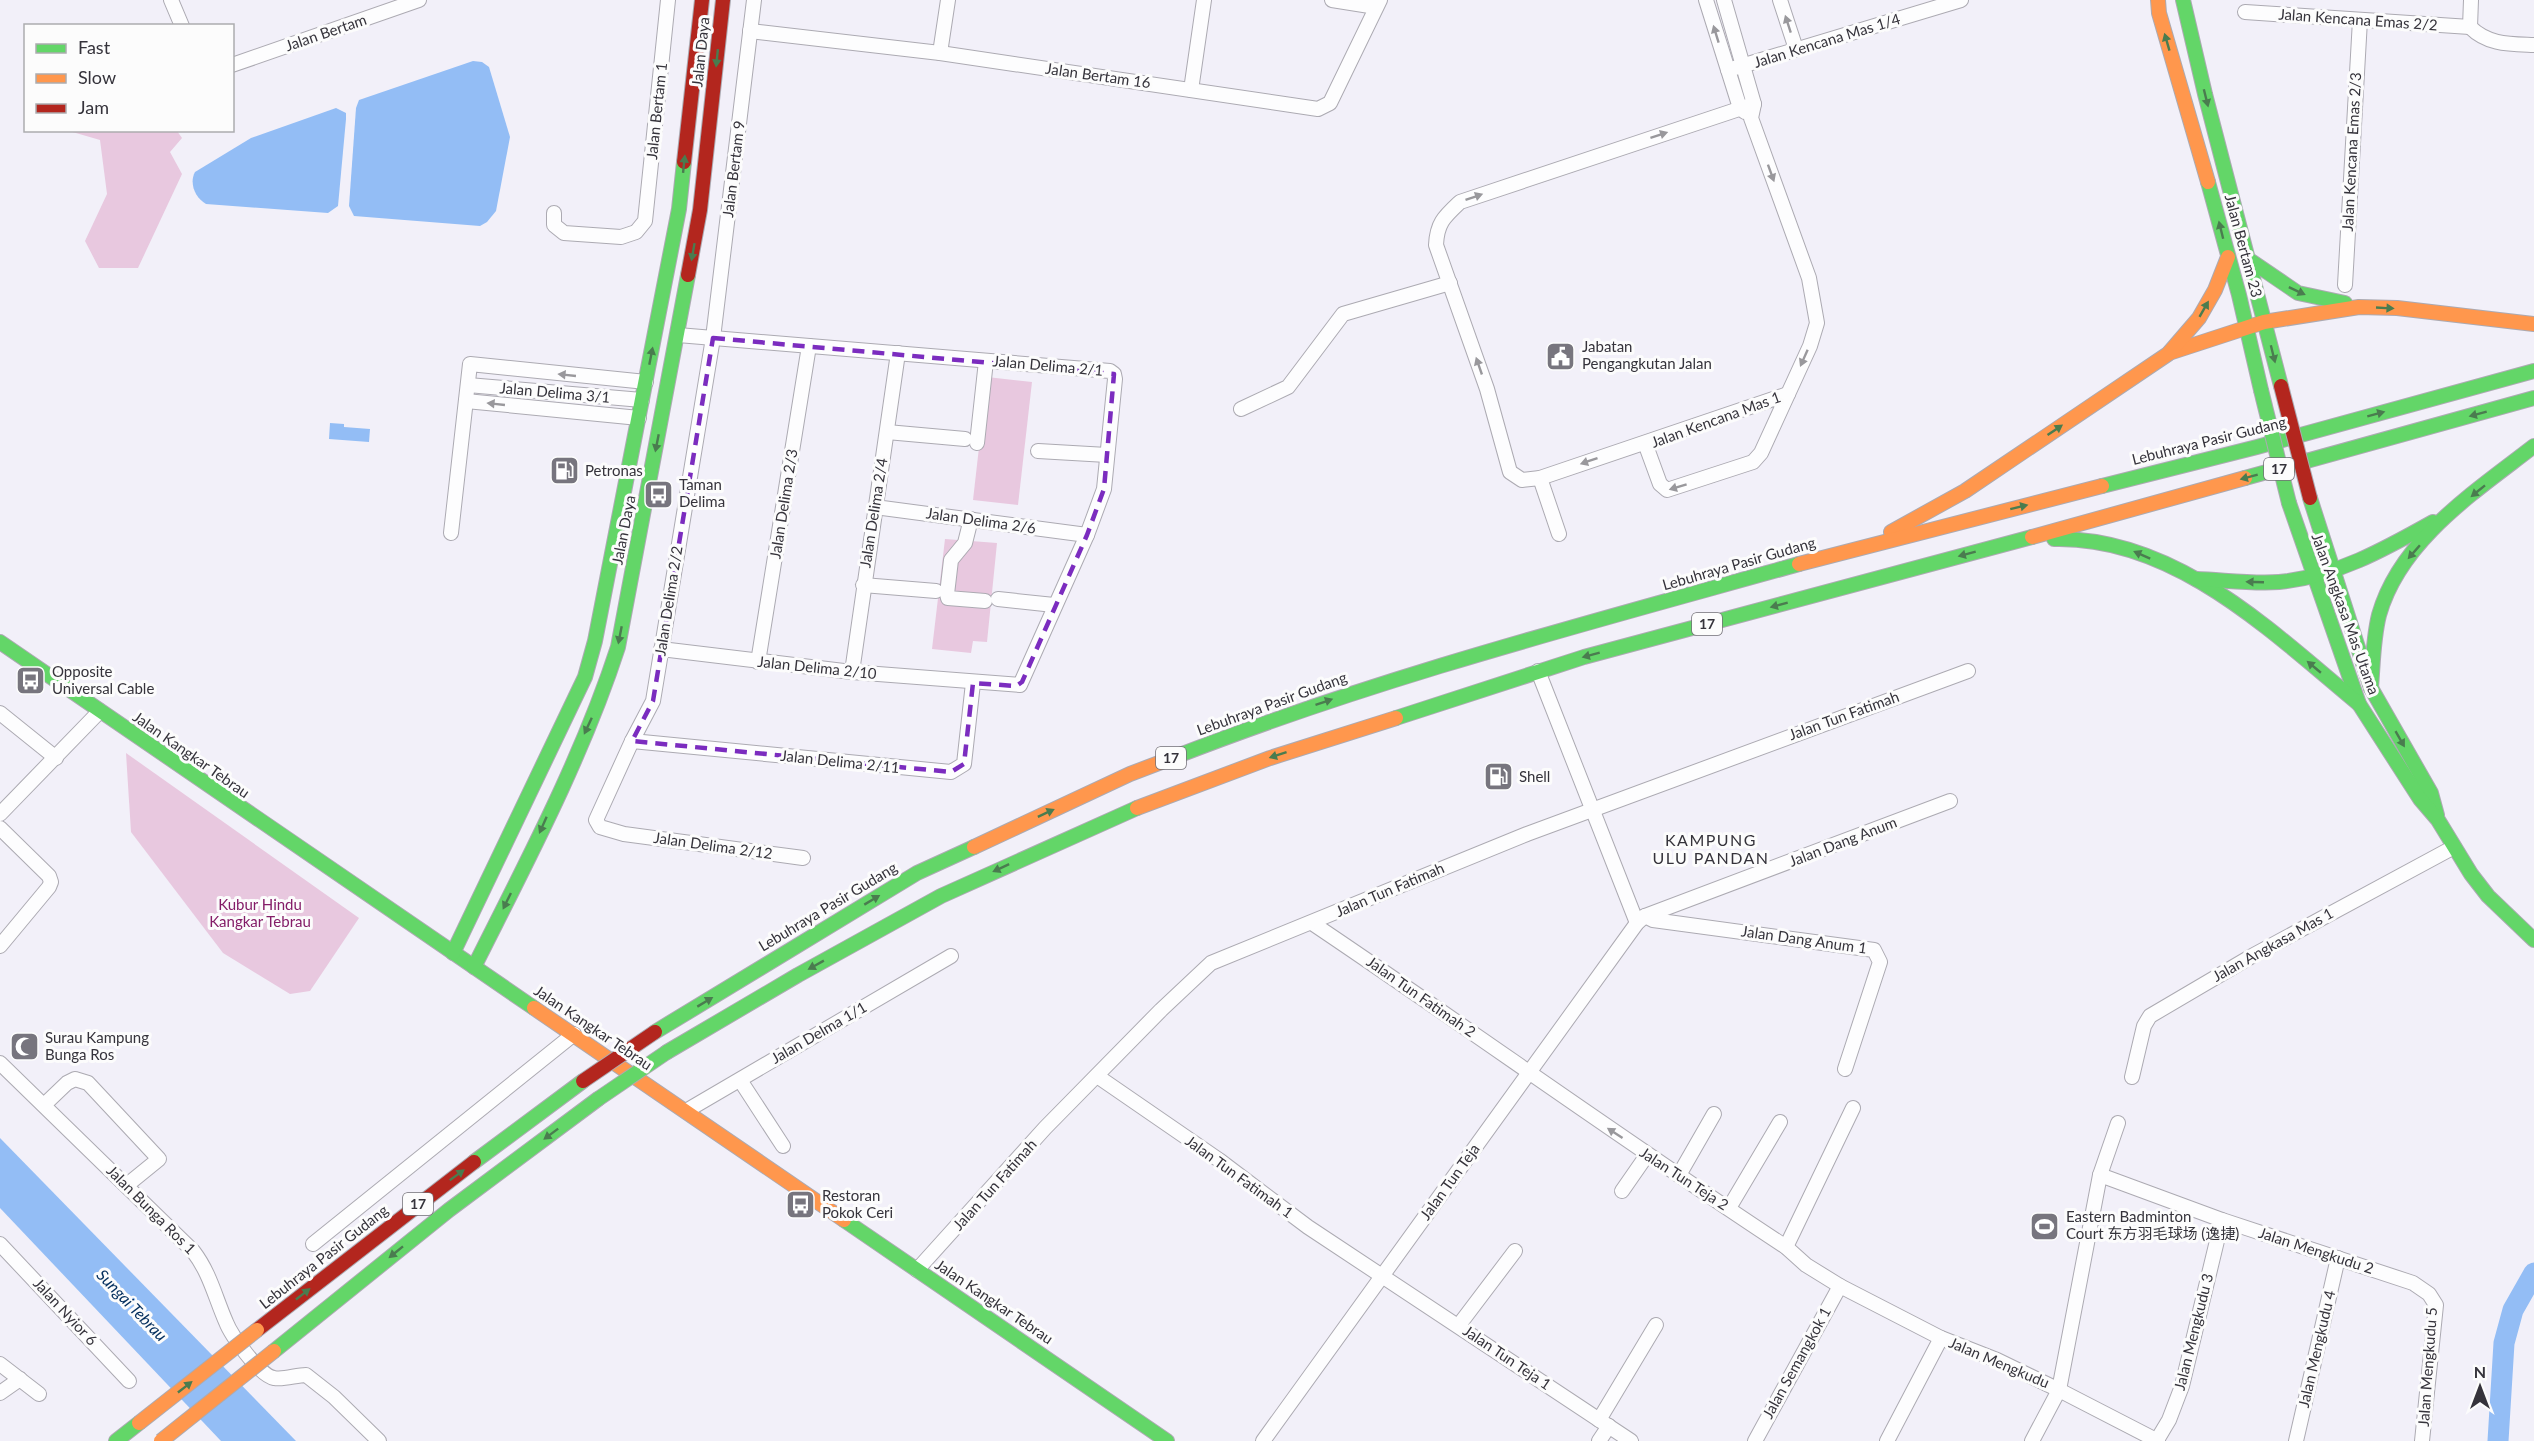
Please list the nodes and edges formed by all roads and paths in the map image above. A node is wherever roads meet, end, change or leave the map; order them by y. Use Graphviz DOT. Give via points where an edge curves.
graph roads {
  1 [pos="171,0"];
  2 [pos="419,0"];
  3 [pos="668,0"];
  4 [pos="702,0"];
  5 [pos="723,0"];
  6 [pos="754,0"];
  7 [pos="948,0"];
  8 [pos="1204,0"];
  9 [pos="1332,0"];
  10 [pos="1706,0"];
  11 [pos="1724,0"];
  12 [pos="1780,0"];
  13 [pos="1961,0"];
  14 [pos="2158,0"];
  15 [pos="2183,0"];
  16 [pos="2471,0"];
  17 [pos="1378,4"];
  18 [pos="1926,5"];
  19 [pos="2246,12"];
  20 [pos="2360,20"];
  21 [pos="181,24"];
  22 [pos="2470,27"];
  23 [pos="750,31"];
  24 [pos="2534,45"];
  25 [pos="1796,49"];
  26 [pos="940,53"];
  27 [pos="234,65"];
  28 [pos="1743,66"];
  29 [pos="1728,70"];
  30 [pos="1191,90"];
  31 [pos="1748,110"];
  32 [pos="554,213"];
  33 [pos="2228,257"];
  34 [pos="2248,259"];
  35 [pos="1450,283"];
  36 [pos="2345,285"];
  37 [pos="2359,307"];
  38 [pos="2264,322"];
  39 [pos="2534,324"];
  40 [pos="2247,327"];
  41 [pos="678,335"];
  42 [pos="714,338"];
  43 [pos="809,346"];
  44 [pos="898,353"];
  45 [pos="2168,354"];
  46 [pos="986,361"];
  47 [pos="2534,371"];
  48 [pos="646,382"];
  49 [pos="468,385"];
  50 [pos="1788,394"];
  51 [pos="2534,398"];
  52 [pos="642,400"];
  53 [pos="466,401"];
  54 [pos="1240,409"];
  55 [pos="639,418"];
  56 [pos="887,432"];
  57 [pos="1645,443"];
  58 [pos="2534,446"];
  59 [pos="1038,451"];
  60 [pos="1107,456"];
  61 [pos="1540,478"];
  62 [pos="2310,498"];
  63 [pos="2289,503"];
  64 [pos="875,507"];
  65 [pos="2455,510"];
  66 [pos="971,519"];
  67 [pos="451,534"];
  68 [pos="1559,534"];
  69 [pos="1087,535"];
  70 [pos="2024,539"];
  71 [pos="1861,547"];
  72 [pos="2333,571"];
  73 [pos="2314,577"];
  74 [pos="2196,579"];
  75 [pos="863,585"];
  76 [pos="936,591"];
  77 [pos="1054,605"];
  78 [pos="0,642"];
  79 [pos="661,649"];
  80 [pos="758,662"];
  81 [pos="1538,671"];
  82 [pos="1968,671"];
  83 [pos="852,672"];
  84 [pos="973,683"];
  85 [pos="2370,688"];
  86 [pos="2359,704"];
  87 [pos="100,711"];
  88 [pos="0,712"];
  89 [pos="562,728"];
  90 [pos="632,741"];
  91 [pos="576,752"];
  92 [pos="56,758"];
  93 [pos="1950,801"];
  94 [pos="1593,809"];
  95 [pos="0,814"];
  96 [pos="2438,820"];
  97 [pos="0,828"];
  98 [pos="624,834"];
  99 [pos="2454,847"];
  100 [pos="803,858"];
  101 [pos="1641,920"];
  102 [pos="470,921"];
  103 [pos="1312,923"];
  104 [pos="418,930"];
  105 [pos="491,934"];
  106 [pos="2534,940"];
  107 [pos="0,946"];
  108 [pos="453,953"];
  109 [pos="951,956"];
  110 [pos="474,967"];
  111 [pos="518,997"];
  112 [pos="574,1034"];
  113 [pos="0,1063"];
  114 [pos="1845,1069"];
  115 [pos="1528,1072"];
  116 [pos="1097,1076"];
  117 [pos="2132,1077"];
  118 [pos="740,1080"];
  119 [pos="44,1105"];
  120 [pos="1853,1108"];
  121 [pos="686,1111"];
  122 [pos="1714,1114"];
  123 [pos="1780,1122"];
  124 [pos="2118,1123"];
  125 [pos="783,1146"];
  126 [pos="1647,1155"];
  127 [pos="1678,1175"];
  128 [pos="2100,1175"];
  129 [pos="127,1185"];
  130 [pos="1622,1191"];
  131 [pos="1729,1208"];
  132 [pos="2222,1220"];
  133 [pos="0,1244"];
  134 [pos="313,1244"];
  135 [pos="1786,1247"];
  136 [pos="1515,1251"];
  137 [pos="2338,1258"];
  138 [pos="917,1270"];
  139 [pos="1381,1276"];
  140 [pos="1840,1286"];
  141 [pos="2429,1294"];
  142 [pos="1656,1324"];
  143 [pos="1459,1325"];
  144 [pos="1941,1338"];
  145 [pos="0,1364"];
  146 [pos="20,1379"];
  147 [pos="129,1381"];
  148 [pos="2059,1390"];
  149 [pos="0,1394"];
  150 [pos="39,1394"];
  151 [pos="1604,1423"];
  152 [pos="116,1441"];
  153 [pos="161,1441"];
  154 [pos="379,1441"];
  155 [pos="1167,1441"];
  156 [pos="1263,1441"];
  157 [pos="1599,1441"];
  158 [pos="1632,1441"];
  159 [pos="1755,1441"];
  160 [pos="1887,1441"];
  161 [pos="2032,1441"];
  162 [pos="2157,1441"];
  163 [pos="2296,1441"];
  164 [pos="2422,1441"];
  1 -- 21 [label="street"];
  2 -- 27 [label="street, Jalan Bertam"];
  3 -- 32 [label="street, Jalan Bertam 1" via="645,221 636,232 621,237 564,233 554,225"];
  48 -- 4 [label="main road, Jalan Daya, one-way" via="679,209"];
  5 -- 41 [label="main road, Jalan Daya, one-way" via="700,210"];
  6 -- 23 [label="street, Jalan Bertam 9"];
  7 -- 26 [label="street"];
  8 -- 30 [label="street"];
  9 -- 17 [label="street"];
  29 -- 10 [label="street, Jalan Kencana Mas 1, one-way"];
  11 -- 28 [label="street, Jalan Kencana Mas 1"];
  25 -- 12 [label="street, one-way"];
  13 -- 18 [label="street, Jalan Kencana Mas 1/4"];
  33 -- 14 [label="main road, Jalan Bertam 23, one-way"];
  15 -- 34 [label="main road, Jalan Bertam 23, one-way"];
  16 -- 22 [label="street"];
  17 -- 30 [label="street, Jalan Bertam 16" via="1325,107"];
  18 -- 25 [label="street, Jalan Kencana Mas 1/4"];
  19 -- 20 [label="street, Jalan Kencana Emas 2/2"];
  20 -- 22 [label="street, Jalan Kencana Emas 2/2"];
  20 -- 36 [label="street, Jalan Kencana Emas 2/3"];
  22 -- 24 [label="street" via="2479,37 2494,42"];
  23 -- 26 [label="street, Jalan Bertam 16"];
  23 -- 42 [label="street, Jalan Bertam 9"];
  25 -- 28 [label="street, Jalan Kencana Mas 1/4"];
  26 -- 30 [label="street, Jalan Bertam 16"];
  28 -- 29 [label="street, Jalan Kencana Mas 1/4"];
  28 -- 31 [label="street, Jalan Kencana Mas 1"];
  29 -- 31 [label="street, Jalan Kencana Mas 1"];
  35 -- 31 [label="street, one-way" via="1436,245 1437,230 1460,202"];
  31 -- 50 [label="street, Jalan Kencana Mas 1, one-way" via="1809,278 1817,323"];
  33 -- 40 [label="main road, Jalan Bertam 23"];
  45 -- 33 [label="main road, one-way" via="2199,318"];
  34 -- 37 [label="main road, one-way" via="2298,293"];
  34 -- 38 [label="main road, Jalan Bertam 23"];
  35 -- 54 [label="street" via="1343,314 1288,387"];
  61 -- 35 [label="street, one-way" via="1522,480 1510,472 1487,389"];
  37 -- 38 [label="main road"];
  37 -- 39 [label="main road, one-way"];
  38 -- 40 [label="main road"];
  38 -- 62 [label="main road, Jalan Bertam 23, one-way, bridge"];
  40 -- 45 [label="main road"];
  40 -- 63 [label="main road, Jalan Bertam 23, bridge"];
  41 -- 42 [label="street, Jalan Delima 2/1"];
  41 -- 91 [label="main road, Jalan Daya, one-way" via="618,647 603,693"];
  42 -- 43 [label="street, Jalan Delima 2/1"];
  42 -- 79 [label="street, Jalan Delima 2/2"];
  43 -- 44 [label="street, Jalan Delima 2/1"];
  43 -- 80 [label="street, Jalan Delima 2/3"];
  44 -- 46 [label="street, Jalan Delima 2/1"];
  44 -- 56 [label="street, Jalan Delima 2/4"];
  71 -- 45 [label="main road, one-way" via="1965,491"];
  46 -- 56 [label="street" via="971,441"];
  46 -- 60 [label="street, Jalan Delima 2/1" via="1114,374"];
  71 -- 47 [label="main road, Lebuhraya Pasir Gudang / 17, one-way" via="2257,447"];
  48 -- 49 [label="street, one-way" via="470,364"];
  48 -- 52 [label="main road, Jalan Daya"];
  49 -- 52 [label="street, Jalan Delima 3/1"];
  49 -- 53 [label="street"];
  50 -- 57 [label="street, Jalan Kencana Mas 1"];
  50 -- 57 [label="street, Jalan Kencana Mas 1, one-way" via="1753,462 1664,489"];
  51 -- 70 [label="main road, 17, one-way"];
  52 -- 55 [label="main road, Jalan Daya"];
  55 -- 53 [label="street, Jalan Delima 3/1, one-way"];
  53 -- 67 [label="street"];
  55 -- 89 [label="main road, Jalan Daya" via="595,641 585,677"];
  56 -- 64 [label="street, Jalan Delima 2/4"];
  57 -- 61 [label="street, one-way"];
  58 -- 65 [label="main road, one-way"];
  59 -- 60 [label="street"];
  60 -- 69 [label="street, Jalan Delima 2/1" via="1104,489"];
  61 -- 68 [label="street"];
  62 -- 72 [label="main road, Jalan Angkasa Mas Utama"];
  63 -- 73 [label="main road, Jalan Angkasa Mas Utama"];
  64 -- 66 [label="street, Jalan Delima 2/6"];
  64 -- 75 [label="street, Jalan Delima 2/4"];
  65 -- 72 [label="main road" via="2382,550"];
  65 -- 85 [label="main road, one-way" via="2403,565 2391,586 2376,631"];
  66 -- 69 [label="street, Jalan Delima 2/6"];
  66 -- 77 [label="street" via="965,543 951,560 948,598"];
  69 -- 77 [label="street, Jalan Delima 2/1"];
  74 -- 70 [label="main road, one-way" via="2128,549 2085,538"];
  70 -- 81 [label="main road, 17, one-way"];
  152 -- 71 [label="main road, Lebuhraya Pasir Gudang / 17, one-way, bridge" via="437,1189 583,1081 655,1032 916,873 1131,774 1256,725 1386,682"];
  72 -- 73 [label="main road"];
  72 -- 85 [label="main road, Jalan Angkasa Mas Utama"];
  73 -- 74 [label="main road, one-way" via="2278,582"];
  73 -- 86 [label="main road, Jalan Angkasa Mas Utama"];
  86 -- 74 [label="main road, one-way" via="2251,615"];
  75 -- 76 [label="street"];
  75 -- 83 [label="street, Jalan Delima 2/4"];
  77 -- 84 [label="street, Jalan Delima 2/1" via="1020,685"];
  78 -- 87 [label="main road, Jalan Kangkar Tebrau"];
  79 -- 80 [label="street, Jalan Delima 2/10"];
  79 -- 90 [label="street, Jalan Delima 2/2" via="653,701"];
  80 -- 83 [label="street, Jalan Delima 2/10"];
  81 -- 94 [label="street"];
  81 -- 153 [label="main road, 17, one-way, bridge" via="1154,800 941,896 798,975 667,1052 598,1099 449,1210"];
  82 -- 94 [label="street, Jalan Tun Fatimah"];
  83 -- 84 [label="street, Jalan Delima 2/10"];
  84 -- 90 [label="street, Jalan Delima 2/11" via="964,764 951,772"];
  85 -- 96 [label="main road, Jalan Angkasa Mas Utama, one-way" via="2431,793"];
  86 -- 96 [label="main road, Jalan Angkasa Mas Utama" via="2420,800"];
  87 -- 92 [label="street"];
  87 -- 104 [label="main road, Jalan Kangkar Tebrau"];
  88 -- 92 [label="street"];
  89 -- 91 [label="main road" via="540,792 542,797 551,794"];
  89 -- 102 [label="main road, Jalan Daya"];
  90 -- 98 [label="street, Jalan Delima 2/2" via="597,820 600,827"];
  91 -- 105 [label="main road, Jalan Daya, one-way"];
  92 -- 95 [label="street"];
  93 -- 101 [label="street, Jalan Dang Anum"];
  94 -- 101 [label="street"];
  94 -- 103 [label="street, Jalan Tun Fatimah"];
  96 -- 99 [label="main road, Jalan Angkasa Mas Utama"];
  97 -- 107 [label="street" via="51,882"];
  98 -- 100 [label="street, Jalan Delima 2/12"];
  99 -- 106 [label="main road, Jalan Angkasa Mas Utama" via="2488,896"];
  99 -- 117 [label="street, Jalan Angkasa Mas 1" via="2252,956 2150,1017 2144,1026"];
  101 -- 114 [label="street, Jalan Dang Anum 1" via="1874,950 1880,962"];
  101 -- 115 [label="street, Jalan Tun Teja"];
  102 -- 104 [label="main road" via="442,933"];
  102 -- 108 [label="main road, Jalan Daya"];
  103 -- 115 [label="street, Jalan Tun Fatimah 2"];
  103 -- 116 [label="street, Jalan Tun Fatimah" via="1210,963"];
  104 -- 108 [label="main road, Jalan Kangkar Tebrau"];
  105 -- 110 [label="main road, Jalan Daya"];
  105 -- 111 [label="main road" via="496,964"];
  108 -- 110 [label="main road, Jalan Kangkar Tebrau"];
  109 -- 118 [label="street, Jalan Delma 1/1"];
  110 -- 111 [label="main road, Jalan Kangkar Tebrau"];
  111 -- 112 [label="main road, Jalan Kangkar Tebrau"];
  112 -- 121 [label="main road, Jalan Kangkar Tebrau"];
  112 -- 134 [label="street"];
  113 -- 119 [label="street, Jalan Bunga Ros 1"];
  126 -- 115 [label="street, Jalan Tun Teja 2, one-way"];
  115 -- 139 [label="street, Jalan Tun Teja"];
  116 -- 138 [label="street, Jalan Tun Fatimah"];
  116 -- 139 [label="street, Jalan Tun Fatimah 1"];
  118 -- 121 [label="street, Jalan Delma 1/1"];
  118 -- 125 [label="street"];
  119 -- 129 [label="street, Jalan Bunga Ros 1"];
  119 -- 129 [label="street" via="75,1079 88,1083 159,1159"];
  120 -- 135 [label="street"];
  121 -- 138 [label="main road, Jalan Kangkar Tebrau"];
  122 -- 127 [label="street"];
  123 -- 131 [label="street"];
  124 -- 128 [label="street"];
  126 -- 127 [label="street, Jalan Tun Teja 2"];
  126 -- 130 [label="street"];
  127 -- 131 [label="street, Jalan Tun Teja 2"];
  128 -- 132 [label="street, Jalan Mengkudu 2"];
  128 -- 148 [label="street"];
  129 -- 154 [label="street, Jalan Bunga Ros 1" via="205,1266 226,1324 246,1354 268,1376 308,1377"];
  131 -- 135 [label="street, Jalan Tun Teja 2"];
  132 -- 137 [label="street, Jalan Mengkudu 2"];
  132 -- 162 [label="street, Jalan Mengkudu 3" via="2182,1386"];
  133 -- 147 [label="street, Jalan Nyior 6"];
  135 -- 140 [label="street, Jalan Tun Teja 2"];
  136 -- 143 [label="street"];
  137 -- 141 [label="street, Jalan Mengkudu 2" via="2413,1283"];
  137 -- 163 [label="street, Jalan Mengkudu 4"];
  138 -- 155 [label="main road, Jalan Kangkar Tebrau"];
  139 -- 143 [label="street, Jalan Tun Teja 1"];
  139 -- 156 [label="street, Jalan Tun Teja"];
  140 -- 144 [label="street, Jalan Mengkudu"];
  140 -- 159 [label="street, Jalan Semangkok 1"];
  141 -- 164 [label="street, Jalan Mengkudu 5" via="2436,1305"];
  142 -- 151 [label="street"];
  143 -- 151 [label="street, Jalan Tun Teja 1"];
  144 -- 148 [label="street, Jalan Mengkudu"];
  144 -- 160 [label="street"];
  145 -- 146 [label="street"];
  146 -- 149 [label="street"];
  146 -- 150 [label="street"];
  148 -- 161 [label="street"];
  148 -- 162 [label="street, Jalan Mengkudu"];
  151 -- 157 [label="street"];
  151 -- 158 [label="street, Jalan Tun Teja 1"];
}
